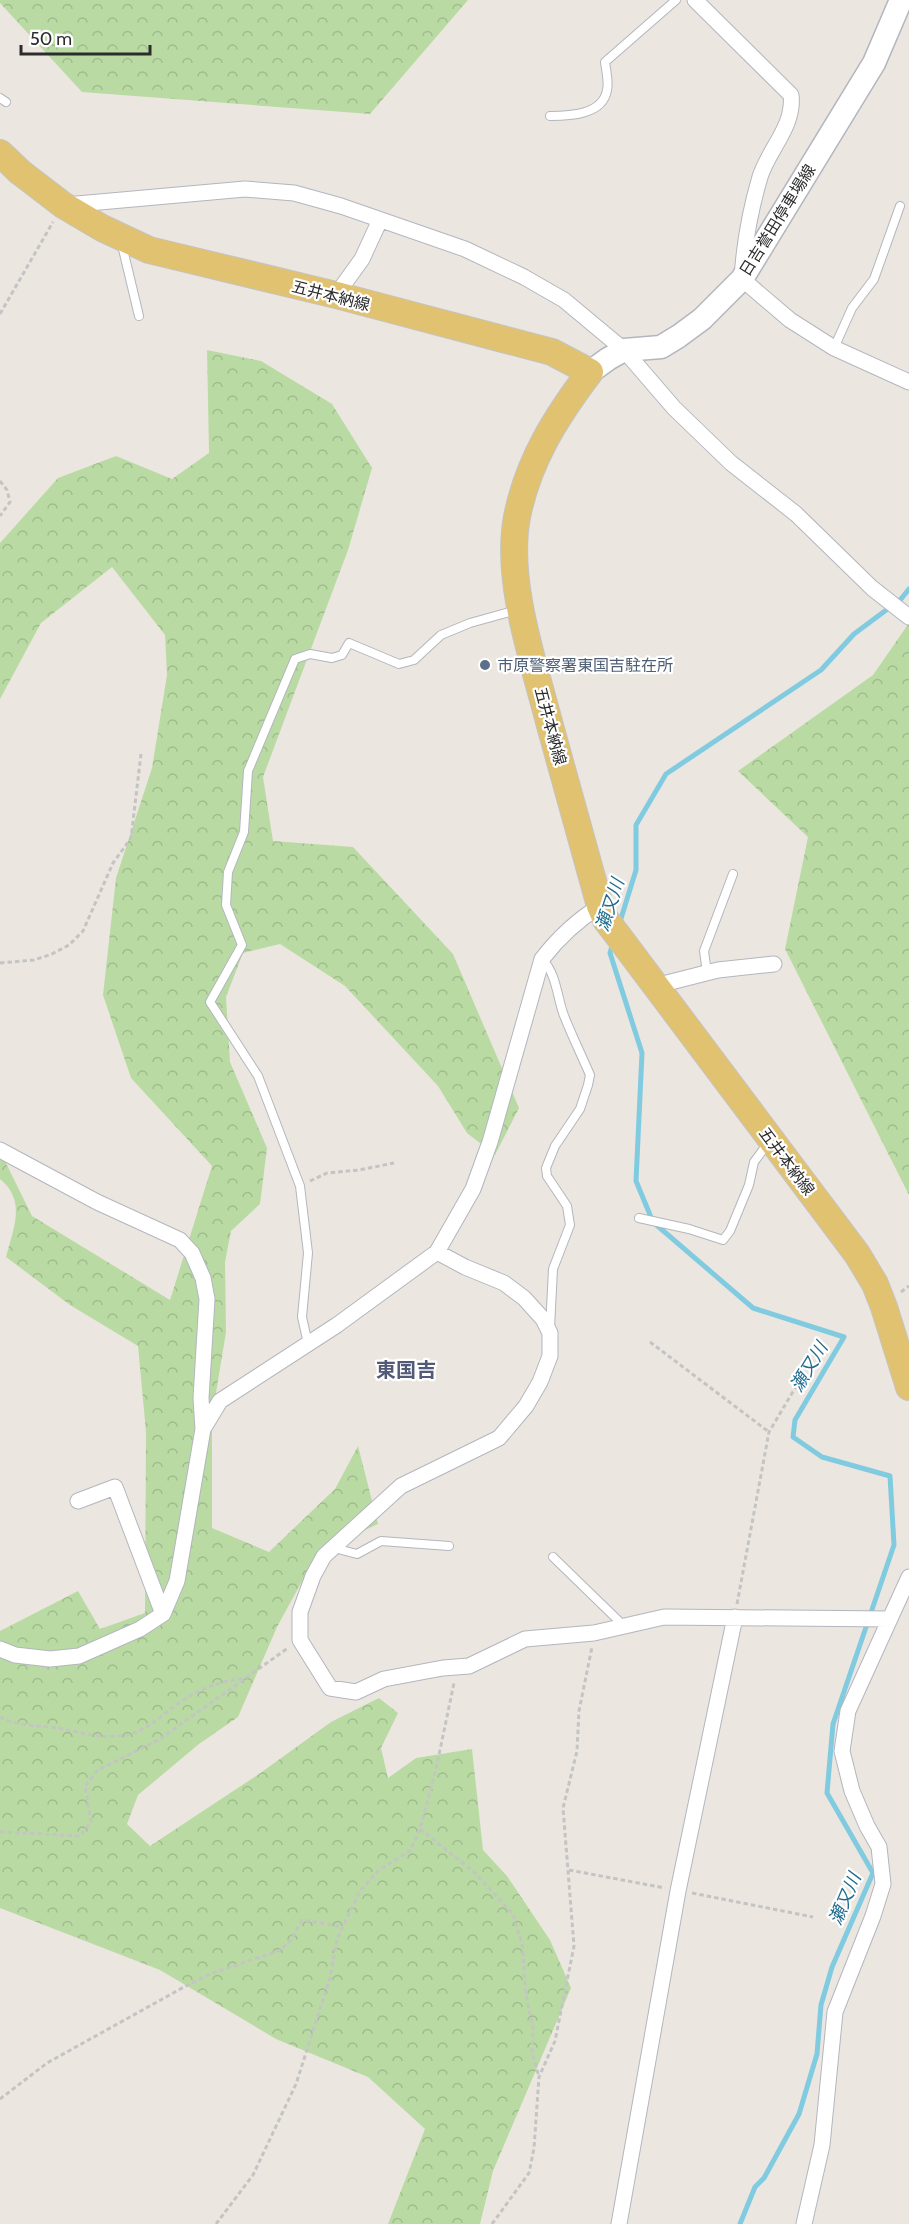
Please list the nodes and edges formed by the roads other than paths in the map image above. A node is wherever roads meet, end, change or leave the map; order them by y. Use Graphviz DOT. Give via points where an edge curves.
graph roads {
  1 [pos="676,0"];
  2 [pos="694,0"];
  3 [pos="901,0"];
  4 [pos="550,116"];
  5 [pos="0,153"];
  6 [pos="63,205"];
  7 [pos="900,206"];
  8 [pos="380,220"];
  9 [pos="120,238"];
  10 [pos="742,279"];
  11 [pos="336,295"];
  12 [pos="139,316"];
  13 [pos="834,348"];
  14 [pos="624,350"];
  15 [pos="590,372"];
  16 [pos="909,382"];
  17 [pos="521,609"];
  18 [pos="909,617"];
  19 [pos="733,874"];
  20 [pos="600,906"];
  21 [pos="542,959"];
  22 [pos="774,964"];
  23 [pos="707,973"];
  24 [pos="655,986"];
  25 [pos="771,1140"];
  26 [pos="0,1150"];
  27 [pos="639,1218"];
  28 [pos="437,1252"];
  29 [pos="550,1333"];
  30 [pos="308,1344"];
  31 [pos="909,1387"];
  32 [pos="203,1429"];
  33 [pos="78,1501"];
  34 [pos="449,1546"];
  35 [pos="334,1548"];
  36 [pos="554,1557"];
  37 [pos="909,1577"];
  38 [pos="163,1614"];
  39 [pos="735,1617"];
  40 [pos="890,1619"];
  41 [pos="624,1626"];
  42 [pos="0,1649"];
  43 [pos="619,2224"];
  44 [pos="804,2224"];
  1 -- 4 [label="lane" via="605,62 607,91 602,102 587,112"];
  2 -- 10 [label="street" via="791,95 787,123 761,175 744,240"];
  3 -- 10 [label="main road, 日吉誉田停車場線" via="874,63"];
  5 -- 6 [label="main road, 五井本納線"];
  6 -- 8 [label="street" via="245,189 294,193"];
  6 -- 9 [label="main road, 五井本納線"];
  7 -- 13 [label="lane" via="874,279 852,308"];
  8 -- 11 [label="street" via="362,259"];
  8 -- 14 [label="street" via="465,249 524,277 564,300"];
  9 -- 11 [label="main road, 五井本納線" via="149,250"];
  9 -- 12 [label="lane"];
  10 -- 13 [label="street" via="790,320"];
  10 -- 14 [label="main road, 日吉誉田停車場線" via="702,319 661,347"];
  11 -- 15 [label="main road, 五井本納線" via="552,352"];
  13 -- 16 [label="street"];
  14 -- 15 [label="main road, 日吉誉田停車場線"];
  14 -- 18 [label="street" via="674,408 731,462 796,514 872,588"];
  15 -- 17 [label="main road, 五井本納線" via="544,440 523,492 515,553"];
  17 -- 20 [label="main road, 五井本納線"];
  17 -- 30 [label="lane" via="441,635 414,660 399,664 349,643 342,655 332,658 310,654 295,659 248,771 244,832 228,872 226,905 242,945 210,1002 258,1076 300,1186 308,1253 302,1317"];
  19 -- 23 [label="lane" via="704,951"];
  20 -- 21 [label="street" via="560,936"];
  20 -- 24 [label="main road, 五井本納線"];
  21 -- 28 [label="street" via="473,1189"];
  21 -- 29 [label="lane" via="553,976 563,1013 590,1075 580,1109 555,1146 546,1168 567,1206 570,1225 553,1269"];
  22 -- 23 [label="street"];
  23 -- 24 [label="street"];
  24 -- 25 [label="main road, 五井本納線"];
  25 -- 27 [label="lane" via="754,1162 749,1185 723,1240"];
  25 -- 31 [label="main road, 五井本納線" via="875,1284"];
  26 -- 32 [label="street" via="97,1202 180,1240 192,1253 207,1299"];
  28 -- 29 [label="street" via="504,1282 543,1319"];
  28 -- 30 [label="street"];
  29 -- 35 [label="street" via="550,1356 540,1382 499,1438 401,1486"];
  30 -- 32 [label="street" via="220,1401"];
  32 -- 38 [label="street" via="177,1581"];
  33 -- 38 [label="street" via="116,1487"];
  34 -- 35 [label="lane" via="381,1541 357,1554"];
  35 -- 41 [label="street" via="324,1556 313,1576 300,1612 300,1640 330,1688 356,1692 384,1679 470,1666 525,1639 594,1633"];
  36 -- 41 [label="lane"];
  37 -- 40 [label="street"];
  38 -- 42 [label="street" via="140,1629 79,1656 50,1659"];
  39 -- 40 [label="street"];
  39 -- 41 [label="street" via="664,1617"];
  39 -- 43 [label="street" via="678,1891"];
  40 -- 44 [label="street" via="848,1711 842,1751 852,1791 879,1847 883,1884 835,2012 822,2145"];
}
